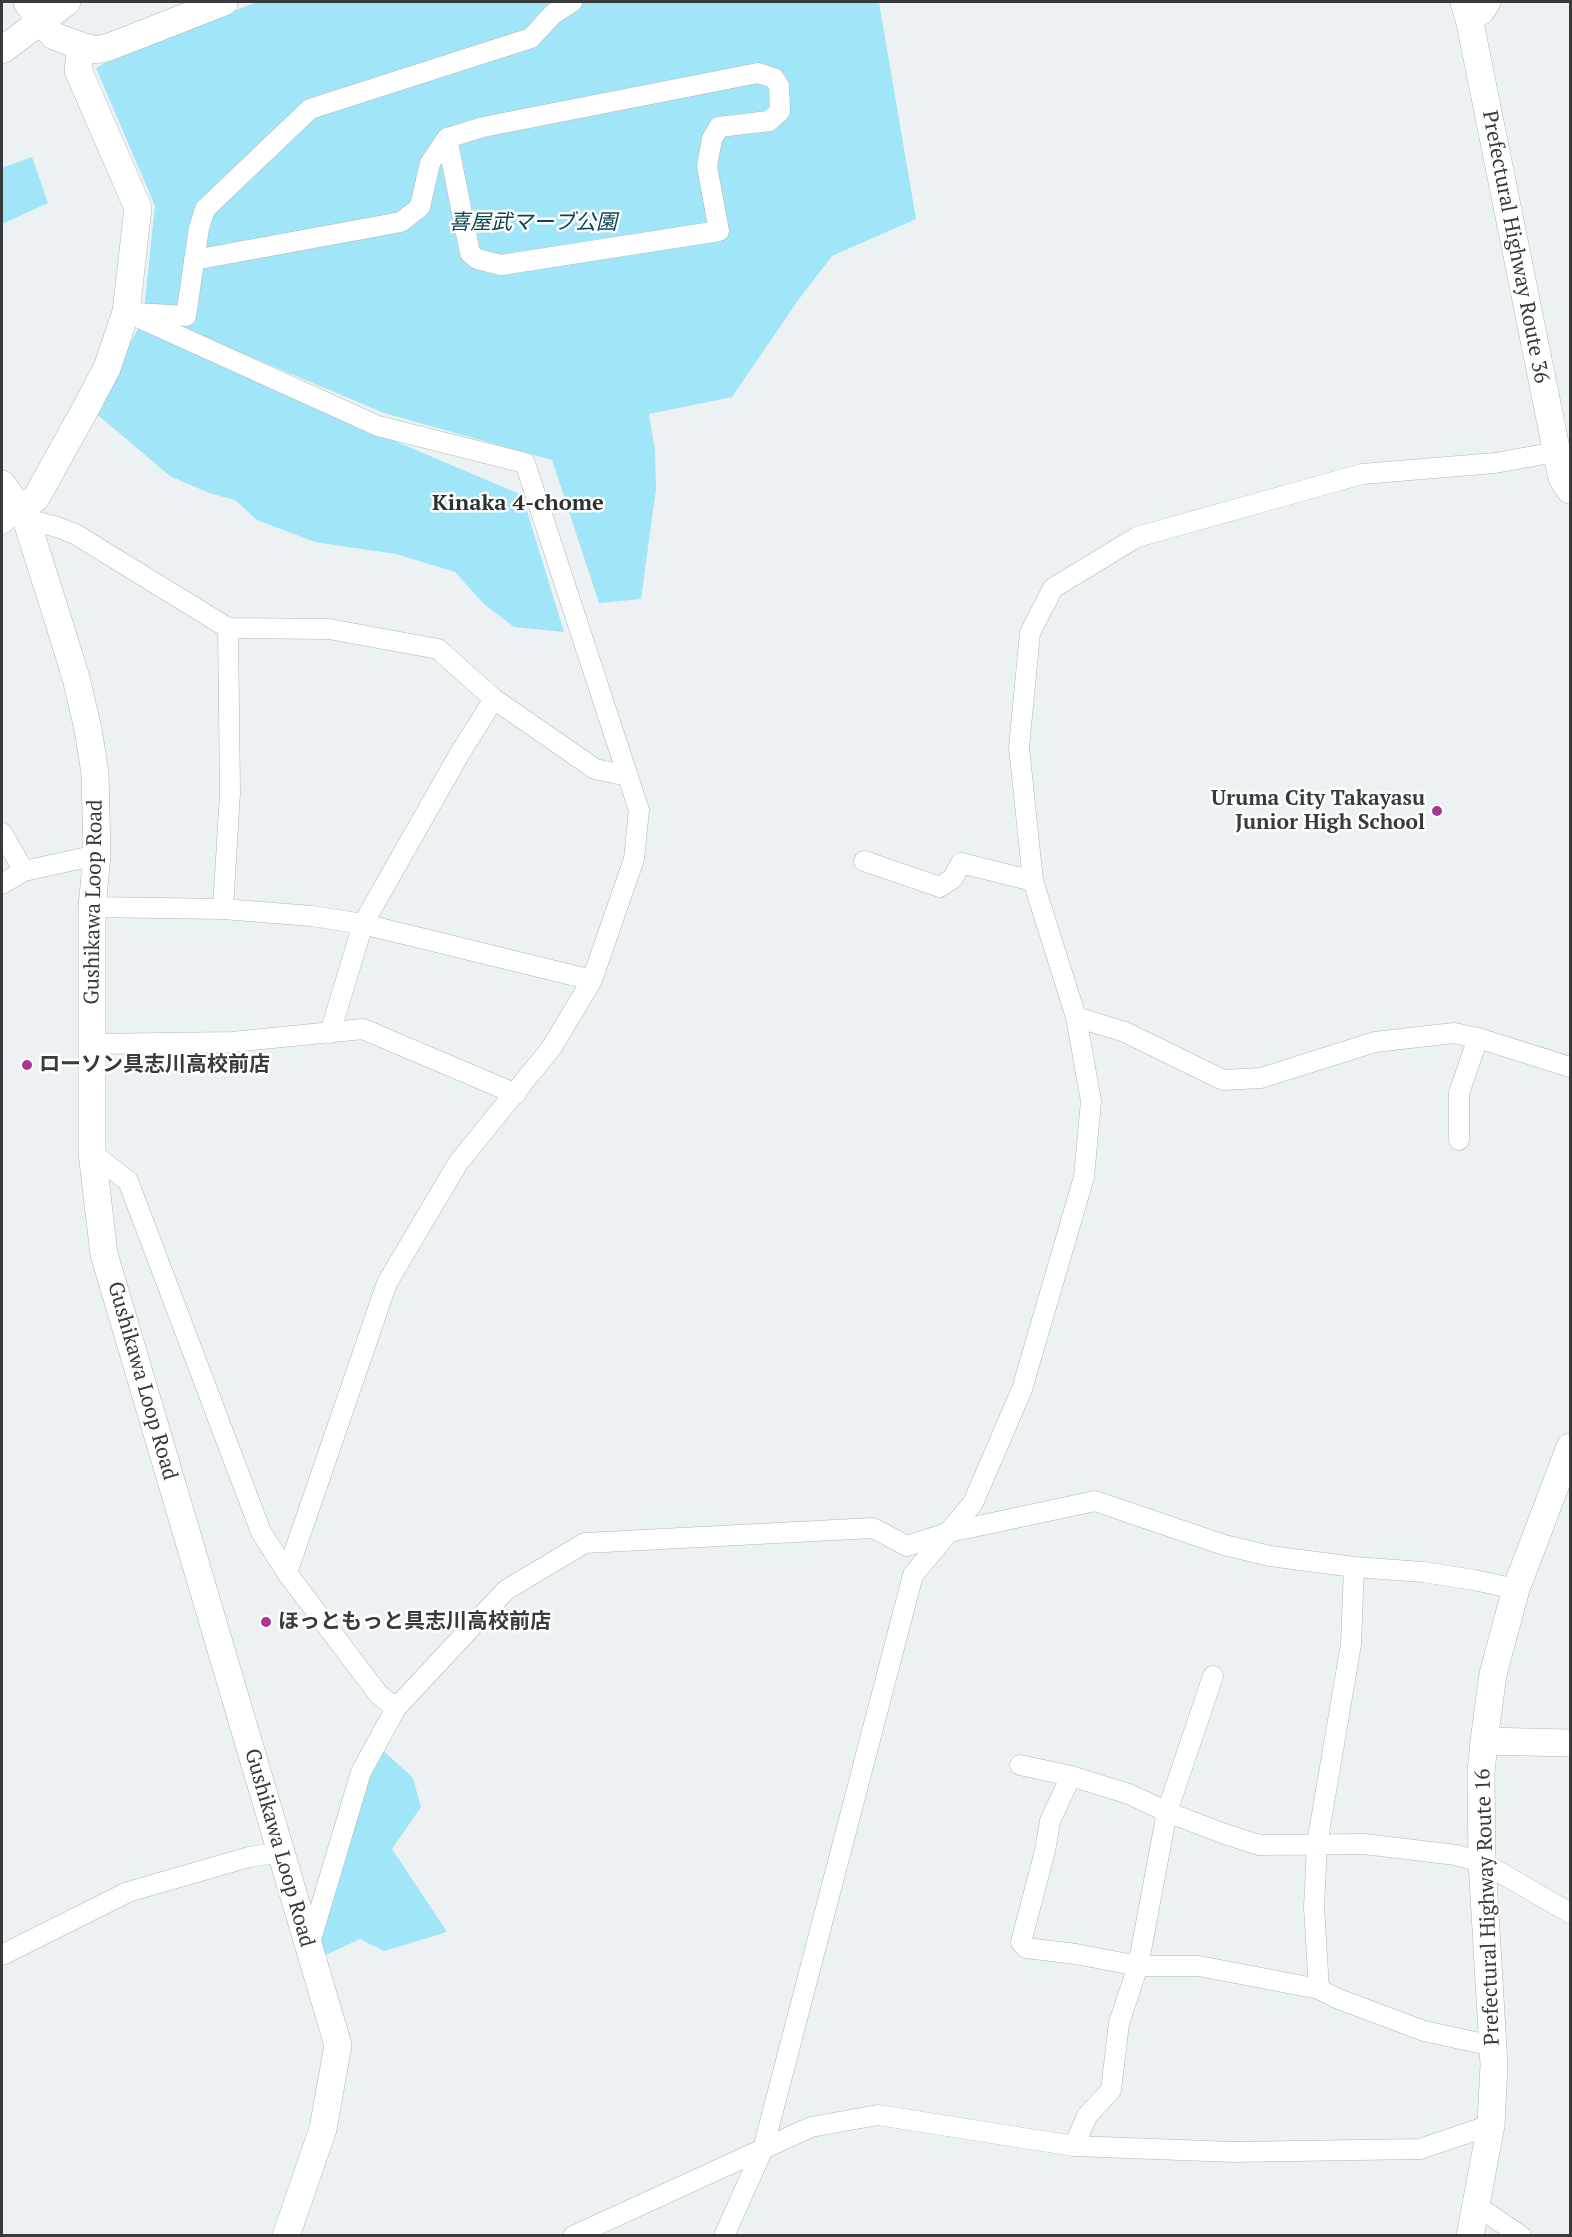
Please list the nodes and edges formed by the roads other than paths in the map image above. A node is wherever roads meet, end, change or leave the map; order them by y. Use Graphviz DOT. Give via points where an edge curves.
graph roads {
  1 [pos="67,2"];
  2 [pos="224,2"];
  3 [pos="572,2"];
  4 [pos="1491,2"];
  5 [pos="34,12"];
  6 [pos="1467,12"];
  7 [pos="81,46"];
  8 [pos="2,50"];
  9 [pos="447,138"];
  10 [pos="194,260"];
  11 [pos="126,312"];
  12 [pos="1556,452"];
  13 [pos="2,484"];
  14 [pos="1570,490"];
  15 [pos="15,518"];
  16 [pos="228,628"];
  17 [pos="494,699"];
  18 [pos="628,776"];
  19 [pos="2,832"];
  20 [pos="97,855"];
  21 [pos="864,861"];
  22 [pos="24,871"];
  23 [pos="1032,881"];
  24 [pos="2,884"];
  25 [pos="92,907"];
  26 [pos="223,909"];
  27 [pos="363,924"];
  28 [pos="592,980"];
  29 [pos="1076,1017"];
  30 [pos="330,1033"];
  31 [pos="1478,1038"];
  32 [pos="92,1044"];
  33 [pos="1570,1067"];
  34 [pos="516,1094"];
  35 [pos="1459,1140"];
  36 [pos="92,1153"];
  37 [pos="1570,1448"];
  38 [pos="950,1532"];
  39 [pos="1354,1567"];
  40 [pos="287,1573"];
  41 [pos="1516,1589"];
  42 [pos="1213,1676"];
  43 [pos="396,1708"];
  44 [pos="1484,1742"];
  45 [pos="1570,1743"];
  46 [pos="1020,1765"];
  47 [pos="1071,1776"];
  48 [pos="1167,1812"];
  49 [pos="1317,1844"];
  50 [pos="281,1852"];
  51 [pos="1482,1862"];
  52 [pos="1570,1913"];
  53 [pos="309,1947"];
  54 [pos="2,1955"];
  55 [pos="1138,1966"];
  56 [pos="1319,1989"];
  57 [pos="1493,2046"];
  58 [pos="1491,2126"];
  59 [pos="1074,2146"];
  60 [pos="763,2149"];
  61 [pos="1477,2206"];
  62 [pos="286,2235"];
  63 [pos="573,2235"];
  64 [pos="724,2235"];
  65 [pos="1470,2235"];
  66 [pos="1521,2235"];
  1 -- 5 [label="main road"];
  2 -- 7 [label="main road" via="109,47 96,50"];
  3 -- 10 [label="street" via="553,14 531,38 310,109 204,209"];
  4 -- 6 [label="street" via="1484,14"];
  5 -- 7 [label="main road" via="54,36"];
  5 -- 8 [label="main road"];
  6 -- 12 [label="main road, Prefectural Highway Route 36"];
  7 -- 11 [label="main road" via="78,70 138,208"];
  9 -- 9 [label="street" via="758,73 774,78 779,86 780,111 769,121 719,127 712,139 707,166 719,231 501,265 477,259 470,253"];
  9 -- 10 [label="street" via="430,163 420,207 401,222"];
  10 -- 11 [label="street" via="186,316"];
  11 -- 15 [label="main road" via="87,406 36,498"];
  11 -- 18 [label="street" via="378,426 525,463"];
  12 -- 14 [label="main road, Prefectural Highway Route 36" via="1562,478"];
  12 -- 23 [label="street" via="1495,463 1362,474 1137,537 1053,588 1030,633 1019,747"];
  13 -- 15 [label="main road, Gushikawa Loop Road"];
  15 -- 16 [label="street" via="75,534"];
  15 -- 20 [label="main road, Gushikawa Loop Road" via="76,678 95,773"];
  16 -- 17 [label="street" via="329,629 438,649"];
  16 -- 26 [label="street" via="230,793"];
  17 -- 18 [label="street" via="595,769"];
  17 -- 27 [label="street"];
  18 -- 28 [label="street" via="639,810 634,859"];
  19 -- 22 [label="street"];
  20 -- 22 [label="street"];
  20 -- 25 [label="main road, Gushikawa Loop Road"];
  21 -- 23 [label="street" via="940,887 953,878 961,863"];
  22 -- 24 [label="street"];
  23 -- 29 [label="street"];
  25 -- 26 [label="street"];
  25 -- 32 [label="main road, Gushikawa Loop Road"];
  26 -- 27 [label="street"];
  27 -- 28 [label="street"];
  27 -- 30 [label="street"];
  28 -- 34 [label="street" via="552,1047"];
  29 -- 31 [label="street" via="1125,1032 1223,1080 1262,1078 1376,1042 1454,1033"];
  29 -- 38 [label="street" via="1091,1101 1084,1177 1022,1389 973,1503"];
  30 -- 32 [label="street" via="232,1042"];
  30 -- 34 [label="street" via="363,1029"];
  31 -- 33 [label="street"];
  31 -- 35 [label="street" via="1459,1093"];
  32 -- 36 [label="main road, Gushikawa Loop Road"];
  34 -- 40 [label="street" via="458,1163 387,1283"];
  36 -- 40 [label="street" via="128,1181 261,1532"];
  36 -- 50 [label="main road, Gushikawa Loop Road" via="104,1254"];
  37 -- 41 [label="main road, Prefectural Highway Route 16"];
  38 -- 39 [label="street" via="1095,1501 1224,1545 1270,1556"];
  38 -- 43 [label="street" via="907,1546 873,1528 585,1543 506,1590"];
  38 -- 60 [label="street" via="913,1575"];
  39 -- 41 [label="street" via="1423,1572"];
  39 -- 49 [label="street" via="1351,1644"];
  40 -- 43 [label="street" via="379,1695"];
  41 -- 44 [label="main road, Prefectural Highway Route 16" via="1493,1674"];
  42 -- 48 [label="street"];
  43 -- 53 [label="street" via="361,1772"];
  44 -- 45 [label="main road"];
  44 -- 51 [label="main road, Prefectural Highway Route 16"];
  46 -- 47 [label="street"];
  47 -- 48 [label="street" via="1129,1794"];
  47 -- 55 [label="street" via="1050,1821 1021,1942 1026,1948"];
  48 -- 49 [label="street" via="1259,1845"];
  48 -- 55 [label="street"];
  49 -- 51 [label="street" via="1375,1846 1456,1855"];
  49 -- 56 [label="street" via="1314,1907"];
  50 -- 53 [label="main road, Gushikawa Loop Road"];
  50 -- 54 [label="street" via="249,1857 128,1892"];
  51 -- 52 [label="street"];
  51 -- 57 [label="main road, Prefectural Highway Route 16"];
  53 -- 62 [label="main road, Gushikawa Loop Road" via="338,2045 322,2129"];
  55 -- 56 [label="street" via="1199,1966"];
  55 -- 59 [label="street" via="1119,2023 1111,2090 1087,2116"];
  56 -- 57 [label="street" via="1424,2031"];
  57 -- 58 [label="main road, Prefectural Highway Route 16"];
  58 -- 59 [label="street" via="1420,2149 1234,2152"];
  58 -- 61 [label="main road, Prefectural Highway Route 16"];
  59 -- 60 [label="street" via="878,2115 811,2127"];
  60 -- 63 [label="street"];
  60 -- 64 [label="street"];
  61 -- 65 [label="main road, Prefectural Highway Route 16"];
  61 -- 66 [label="street"];
}
